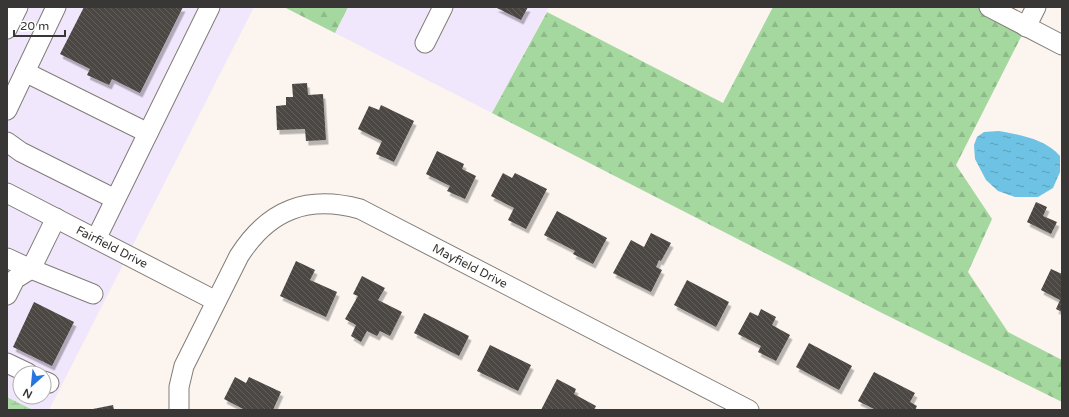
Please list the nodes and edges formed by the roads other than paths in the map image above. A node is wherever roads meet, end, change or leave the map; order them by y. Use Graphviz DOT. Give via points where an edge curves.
graph roads {
  1 [pos="18,7"];
  2 [pos="56,7"];
  3 [pos="210,7"];
  4 [pos="443,7"];
  5 [pos="989,7"];
  6 [pos="1036,7"];
  7 [pos="1026,26"];
  8 [pos="7,29"];
  9 [pos="425,43"];
  10 [pos="1062,45"];
  11 [pos="25,72"];
  12 [pos="7,110"];
  13 [pos="148,132"];
  14 [pos="7,142"];
  15 [pos="7,193"];
  16 [pos="115,199"];
  17 [pos="56,218"];
  18 [pos="96,239"];
  19 [pos="7,258"];
  20 [pos="31,269"];
  21 [pos="93,294"];
  22 [pos="7,295"];
  23 [pos="216,301"];
  24 [pos="179,410"];
  25 [pos="749,410"];
  1 -- 8 [label="street"];
  2 -- 11 [label="street"];
  3 -- 13 [label="street"];
  4 -- 9 [label="street"];
  5 -- 7 [label="street"];
  6 -- 7 [label="street"];
  7 -- 10 [label="street"];
  11 -- 12 [label="street"];
  11 -- 13 [label="street"];
  13 -- 16 [label="street"];
  14 -- 16 [label="street"];
  15 -- 17 [label="street, Fairfield Drive"];
  16 -- 18 [label="street"];
  17 -- 18 [label="street, Fairfield Drive"];
  17 -- 20 [label="street"];
  18 -- 23 [label="street, Fairfield Drive"];
  19 -- 20 [label="street"];
  20 -- 21 [label="street"];
  20 -- 22 [label="street" via="15,279"];
  23 -- 24 [label="street, Mayfield Drive" via="184,366 179,387"];
  23 -- 25 [label="street, Mayfield Drive" via="244,249 263,227 281,214 302,206 342,204 360,209"];
}
